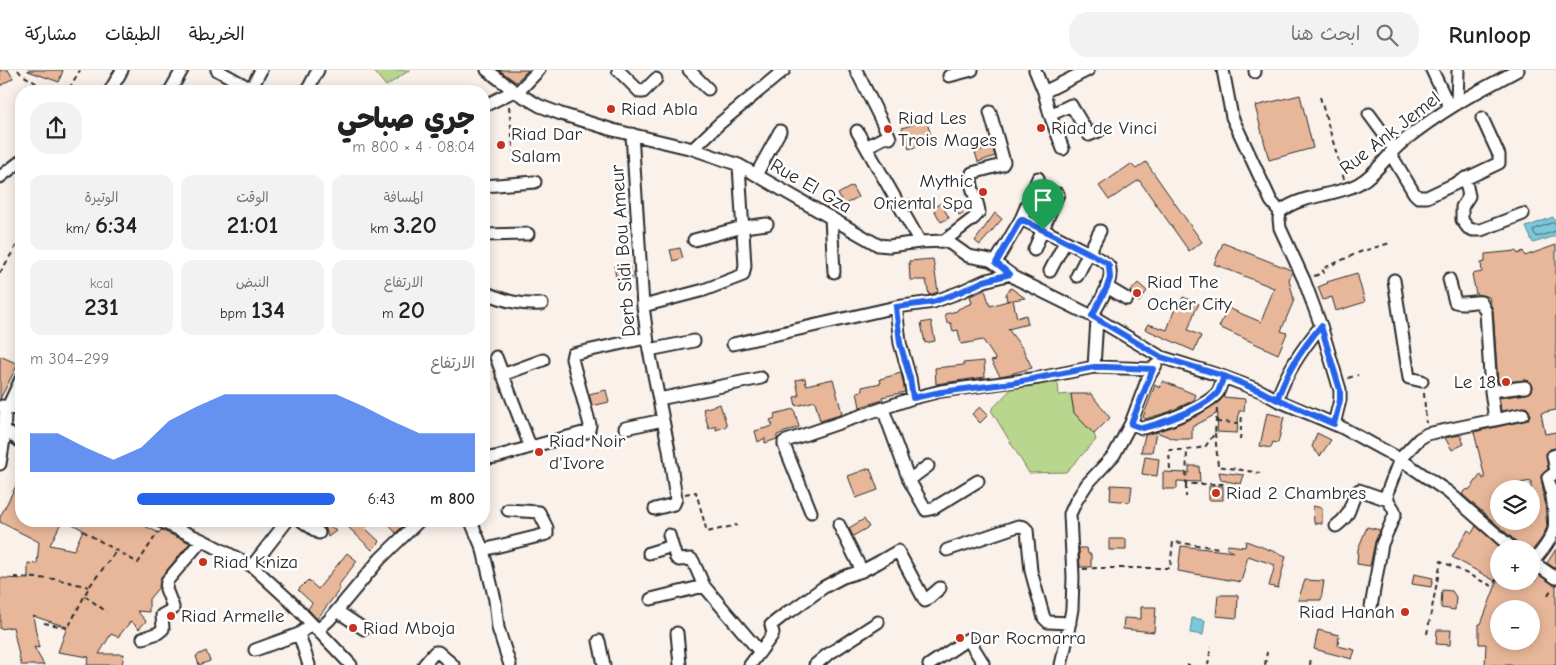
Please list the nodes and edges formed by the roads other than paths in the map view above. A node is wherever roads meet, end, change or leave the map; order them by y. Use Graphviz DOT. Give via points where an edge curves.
graph roads {
  1 [pos="122,70"];
  2 [pos="182,70"];
  3 [pos="217,70"];
  4 [pos="261,70"];
  5 [pos="318,70"];
  6 [pos="487,70"];
  7 [pos="539,70"];
  8 [pos="618,70"];
  9 [pos="689,70"];
  10 [pos="784,70"];
  11 [pos="856,70"];
  12 [pos="972,70"];
  13 [pos="1035,70"];
  14 [pos="1088,70"];
  15 [pos="1223,70"];
  16 [pos="1432,70"];
  17 [pos="1458,70"];
  18 [pos="1518,70"];
  19 [pos="949,76"];
  20 [pos="656,79"];
  21 [pos="113,85"];
  22 [pos="173,85"];
  23 [pos="243,85"];
  24 [pos="254,85"];
  25 [pos="310,85"];
  26 [pos="708,90"];
  27 [pos="1044,92"];
  28 [pos="513,93"];
  29 [pos="490,102"];
  30 [pos="1454,106"];
  31 [pos="990,112"];
  32 [pos="1050,114"];
  33 [pos="1369,114"];
  34 [pos="1482,118"];
  35 [pos="780,131"];
  36 [pos="857,131"];
  37 [pos="1099,131"];
  38 [pos="632,134"];
  39 [pos="866,147"];
  40 [pos="693,149"];
  41 [pos="1063,149"];
  42 [pos="1392,151"];
  43 [pos="739,165"];
  44 [pos="15,166"];
  45 [pos="756,175"];
  46 [pos="0,177"];
  47 [pos="1038,178"];
  48 [pos="1465,178"];
  49 [pos="535,182"];
  50 [pos="490,186"];
  51 [pos="1058,194"];
  52 [pos="1280,212"];
  53 [pos="1523,214"];
  54 [pos="831,217"];
  55 [pos="1021,219"];
  56 [pos="767,224"];
  57 [pos="743,227"];
  58 [pos="1043,230"];
  59 [pos="1100,231"];
  60 [pos="528,234"];
  61 [pos="490,235"];
  62 [pos="694,240"];
  63 [pos="944,241"];
  64 [pos="920,242"];
  65 [pos="1065,242"];
  66 [pos="1034,250"];
  67 [pos="1089,253"];
  68 [pos="996,263"];
  69 [pos="1050,271"];
  70 [pos="834,272"];
  71 [pos="1010,274"];
  72 [pos="1077,276"];
  73 [pos="1394,280"];
  74 [pos="1449,280"];
  75 [pos="1107,287"];
  76 [pos="490,294"];
  77 [pos="1126,298"];
  78 [pos="542,304"];
  79 [pos="643,306"];
  80 [pos="896,307"];
  81 [pos="1094,318"];
  82 [pos="1321,326"];
  83 [pos="646,338"];
  84 [pos="694,341"];
  85 [pos="733,344"];
  86 [pos="649,350"];
  87 [pos="496,357"];
  88 [pos="1161,357"];
  89 [pos="543,360"];
  90 [pos="1094,367"];
  91 [pos="1153,369"];
  92 [pos="502,375"];
  93 [pos="1224,376"];
  94 [pos="761,378"];
  95 [pos="1422,380"];
  96 [pos="1525,387"];
  97 [pos="15,389"];
  98 [pos="1491,391"];
  99 [pos="913,398"];
  100 [pos="659,399"];
  101 [pos="1277,400"];
  102 [pos="4,406"];
  103 [pos="883,409"];
  104 [pos="1523,414"];
  105 [pos="663,420"];
  106 [pos="1495,420"];
  107 [pos="1131,424"];
  108 [pos="1334,424"];
  109 [pos="624,428"];
  110 [pos="3,433"];
  111 [pos="15,439"];
  112 [pos="530,446"];
  113 [pos="1556,455"];
  114 [pos="490,457"];
  115 [pos="1400,459"];
  116 [pos="0,464"];
  117 [pos="928,466"];
  118 [pos="1556,472"];
  119 [pos="909,480"];
  120 [pos="978,481"];
  121 [pos="1388,500"];
  122 [pos="654,509"];
  123 [pos="508,510"];
  124 [pos="811,512"];
  125 [pos="839,524"];
  126 [pos="1336,526"];
  127 [pos="173,527"];
  128 [pos="282,527"];
  129 [pos="310,527"];
  130 [pos="413,527"];
  131 [pos="473,527"];
  132 [pos="319,533"];
  133 [pos="202,540"];
  134 [pos="1503,540"];
  135 [pos="483,550"];
  136 [pos="947,550"];
  137 [pos="649,553"];
  138 [pos="1540,553"];
  139 [pos="252,566"];
  140 [pos="1540,567"];
  141 [pos="862,570"];
  142 [pos="1556,578"];
  143 [pos="704,586"];
  144 [pos="940,588"];
  145 [pos="651,599"];
  146 [pos="1371,606"];
  147 [pos="337,611"];
  148 [pos="878,622"];
  149 [pos="1070,623"];
  150 [pos="315,627"];
  151 [pos="364,630"];
  152 [pos="677,633"];
  153 [pos="299,634"];
  154 [pos="143,638"];
  155 [pos="599,641"];
  156 [pos="255,650"];
  157 [pos="760,652"];
  158 [pos="983,663"];
  159 [pos="309,665"];
  160 [pos="351,665"];
  161 [pos="424,665"];
  162 [pos="453,665"];
  163 [pos="510,665"];
  164 [pos="604,665"];
  165 [pos="680,665"];
  166 [pos="750,665"];
  167 [pos="815,665"];
  168 [pos="929,665"];
  169 [pos="1061,665"];
  1 -- 21 [label="street"];
  2 -- 22 [label="street"];
  3 -- 23 [label="street"];
  4 -- 24 [label="street"];
  5 -- 25 [label="street"];
  6 -- 28 [label="street, Rue El Gza"];
  7 -- 28 [label="street"];
  8 -- 20 [label="street" via="640,92"];
  9 -- 26 [label="street"];
  10 -- 40 [label="street"];
  11 -- 39 [label="street" via="890,136"];
  12 -- 19 [label="street"];
  13 -- 27 [label="street"];
  14 -- 27 [label="street"];
  15 -- 52 [label="street" via="1236,129"];
  16 -- 30 [label="street"];
  17 -- 30 [label="street"];
  18 -- 30 [label="street, Rue Ank Jemel"];
  27 -- 32 [label="street"];
  28 -- 29 [label="street"];
  28 -- 38 [label="street, Rue El Gza" via="561,114"];
  30 -- 42 [label="street, Rue Ank Jemel"];
  31 -- 63 [label="street" via="1004,162 971,174 979,212"];
  32 -- 37 [label="street" via="1071,105 1089,135"];
  32 -- 41 [label="street"];
  33 -- 42 [label="street"];
  34 -- 48 [label="street" via="1499,155 1499,163"];
  35 -- 45 [label="street"];
  36 -- 39 [label="street"];
  38 -- 40 [label="street, Rue El Gza"];
  38 -- 79 [label="street, Derb Sidi Bou Ameur"];
  39 -- 64 [label="street"];
  40 -- 43 [label="street, Rue El Gza"];
  42 -- 48 [label="street" via="1418,196 1427,197"];
  42 -- 52 [label="street, Rue Ank Jemel" via="1365,180 1347,189 1294,203"];
  43 -- 45 [label="street, Rue El Gza"];
  43 -- 57 [label="street"];
  44 -- 46 [label="street"];
  45 -- 54 [label="street, Rue El Gza"];
  47 -- 55 [label="street"];
  48 -- 53 [label="street" via="1469,196 1461,211 1462,220 1468,228 1480,230"];
  49 -- 50 [label="street"];
  51 -- 58 [label="street"];
  52 -- 82 [label="street" via="1280,228"];
  54 -- 64 [label="street, Rue El Gza" via="878,245"];
  54 -- 70 [label="street"];
  55 -- 58 [label="street"];
  55 -- 68 [label="street"];
  56 -- 57 [label="street"];
  57 -- 62 [label="street"];
  57 -- 79 [label="street" via="743,275 704,290"];
  58 -- 65 [label="street"];
  58 -- 66 [label="street"];
  59 -- 67 [label="street"];
  60 -- 61 [label="street"];
  63 -- 64 [label="street, Rue El Gza"];
  63 -- 68 [label="street" via="968,256"];
  65 -- 67 [label="street"];
  65 -- 69 [label="street"];
  67 -- 72 [label="street"];
  67 -- 75 [label="street" via="1109,266"];
  68 -- 71 [label="street"];
  71 -- 80 [label="street" via="933,302"];
  71 -- 81 [label="street"];
  73 -- 95 [label="street" via="1409,378"];
  74 -- 98 [label="street" via="1455,302 1481,302 1484,307"];
  75 -- 77 [label="street"];
  75 -- 81 [label="street"];
  76 -- 78 [label="street" via="513,303"];
  79 -- 83 [label="street, Derb Sidi Bou Ameur"];
  80 -- 85 [label="street"];
  80 -- 99 [label="street" via="900,343"];
  81 -- 88 [label="street"];
  81 -- 90 [label="street"];
  82 -- 101 [label="street" via="1297,358"];
  82 -- 108 [label="street" via="1340,390"];
  83 -- 86 [label="street, Derb Sidi Bou Ameur"];
  83 -- 112 [label="street" via="573,354 590,428 587,432"];
  84 -- 86 [label="street, Derb Sidi Bou Ameur"];
  86 -- 100 [label="street"];
  87 -- 92 [label="street"];
  88 -- 91 [label="street"];
  88 -- 93 [label="street"];
  89 -- 92 [label="street"];
  90 -- 91 [label="street"];
  90 -- 99 [label="street"];
  91 -- 107 [label="street"];
  92 -- 112 [label="street"];
  93 -- 101 [label="street"];
  93 -- 107 [label="street" via="1218,392 1202,404 1174,418 1142,428"];
  94 -- 100 [label="street"];
  96 -- 98 [label="street"];
  97 -- 102 [label="street"];
  98 -- 106 [label="street"];
  99 -- 103 [label="street"];
  100 -- 105 [label="street"];
  101 -- 108 [label="street"];
  102 -- 110 [label="street"];
  103 -- 119 [label="street"];
  103 -- 124 [label="street" via="784,442"];
  104 -- 106 [label="street"];
  105 -- 109 [label="street"];
  105 -- 122 [label="street" via="676,502"];
  106 -- 115 [label="street" via="1428,434"];
  107 -- 149 [label="street" via="1114,455 1087,484 1070,514 1073,570"];
  108 -- 115 [label="street"];
  110 -- 111 [label="street"];
  110 -- 116 [label="street"];
  112 -- 114 [label="street"];
  113 -- 118 [label="street" via="1553,456"];
  115 -- 121 [label="street" via="1387,493"];
  115 -- 134 [label="street" via="1448,492"];
  117 -- 119 [label="street"];
  118 -- 138 [label="street" via="1548,478 1554,528"];
  119 -- 120 [label="street" via="928,510"];
  121 -- 126 [label="street" via="1359,490 1347,517"];
  121 -- 146 [label="street" via="1395,514 1382,544"];
  123 -- 135 [label="street" via="539,512 547,528 546,534"];
  125 -- 141 [label="street"];
  127 -- 133 [label="street"];
  128 -- 139 [label="street"];
  129 -- 132 [label="street"];
  130 -- 147 [label="street" via="380,559"];
  131 -- 135 [label="street"];
  133 -- 139 [label="street"];
  133 -- 154 [label="street" via="167,581 166,589 173,607 162,615 163,629"];
  135 -- 163 [label="street" via="498,628"];
  136 -- 149 [label="street" via="1018,526 1024,527 1031,571 1044,618 1048,622"];
  137 -- 143 [label="street" via="670,540 677,559 693,562"];
  139 -- 150 [label="street"];
  140 -- 142 [label="street"];
  141 -- 144 [label="street" via="898,551 925,601"];
  141 -- 157 [label="street" via="824,587 771,625 773,635"];
  143 -- 145 [label="street"];
  143 -- 157 [label="street"];
  147 -- 150 [label="street"];
  147 -- 151 [label="street"];
  148 -- 167 [label="street"];
  149 -- 169 [label="street"];
  150 -- 153 [label="street"];
  150 -- 160 [label="street"];
  152 -- 165 [label="street"];
  153 -- 156 [label="street"];
  153 -- 159 [label="street"];
  155 -- 164 [label="street"];
  157 -- 166 [label="street"];
  158 -- 168 [label="street" via="968,639"];
  161 -- 162 [label="street" via="435,652"];
}
